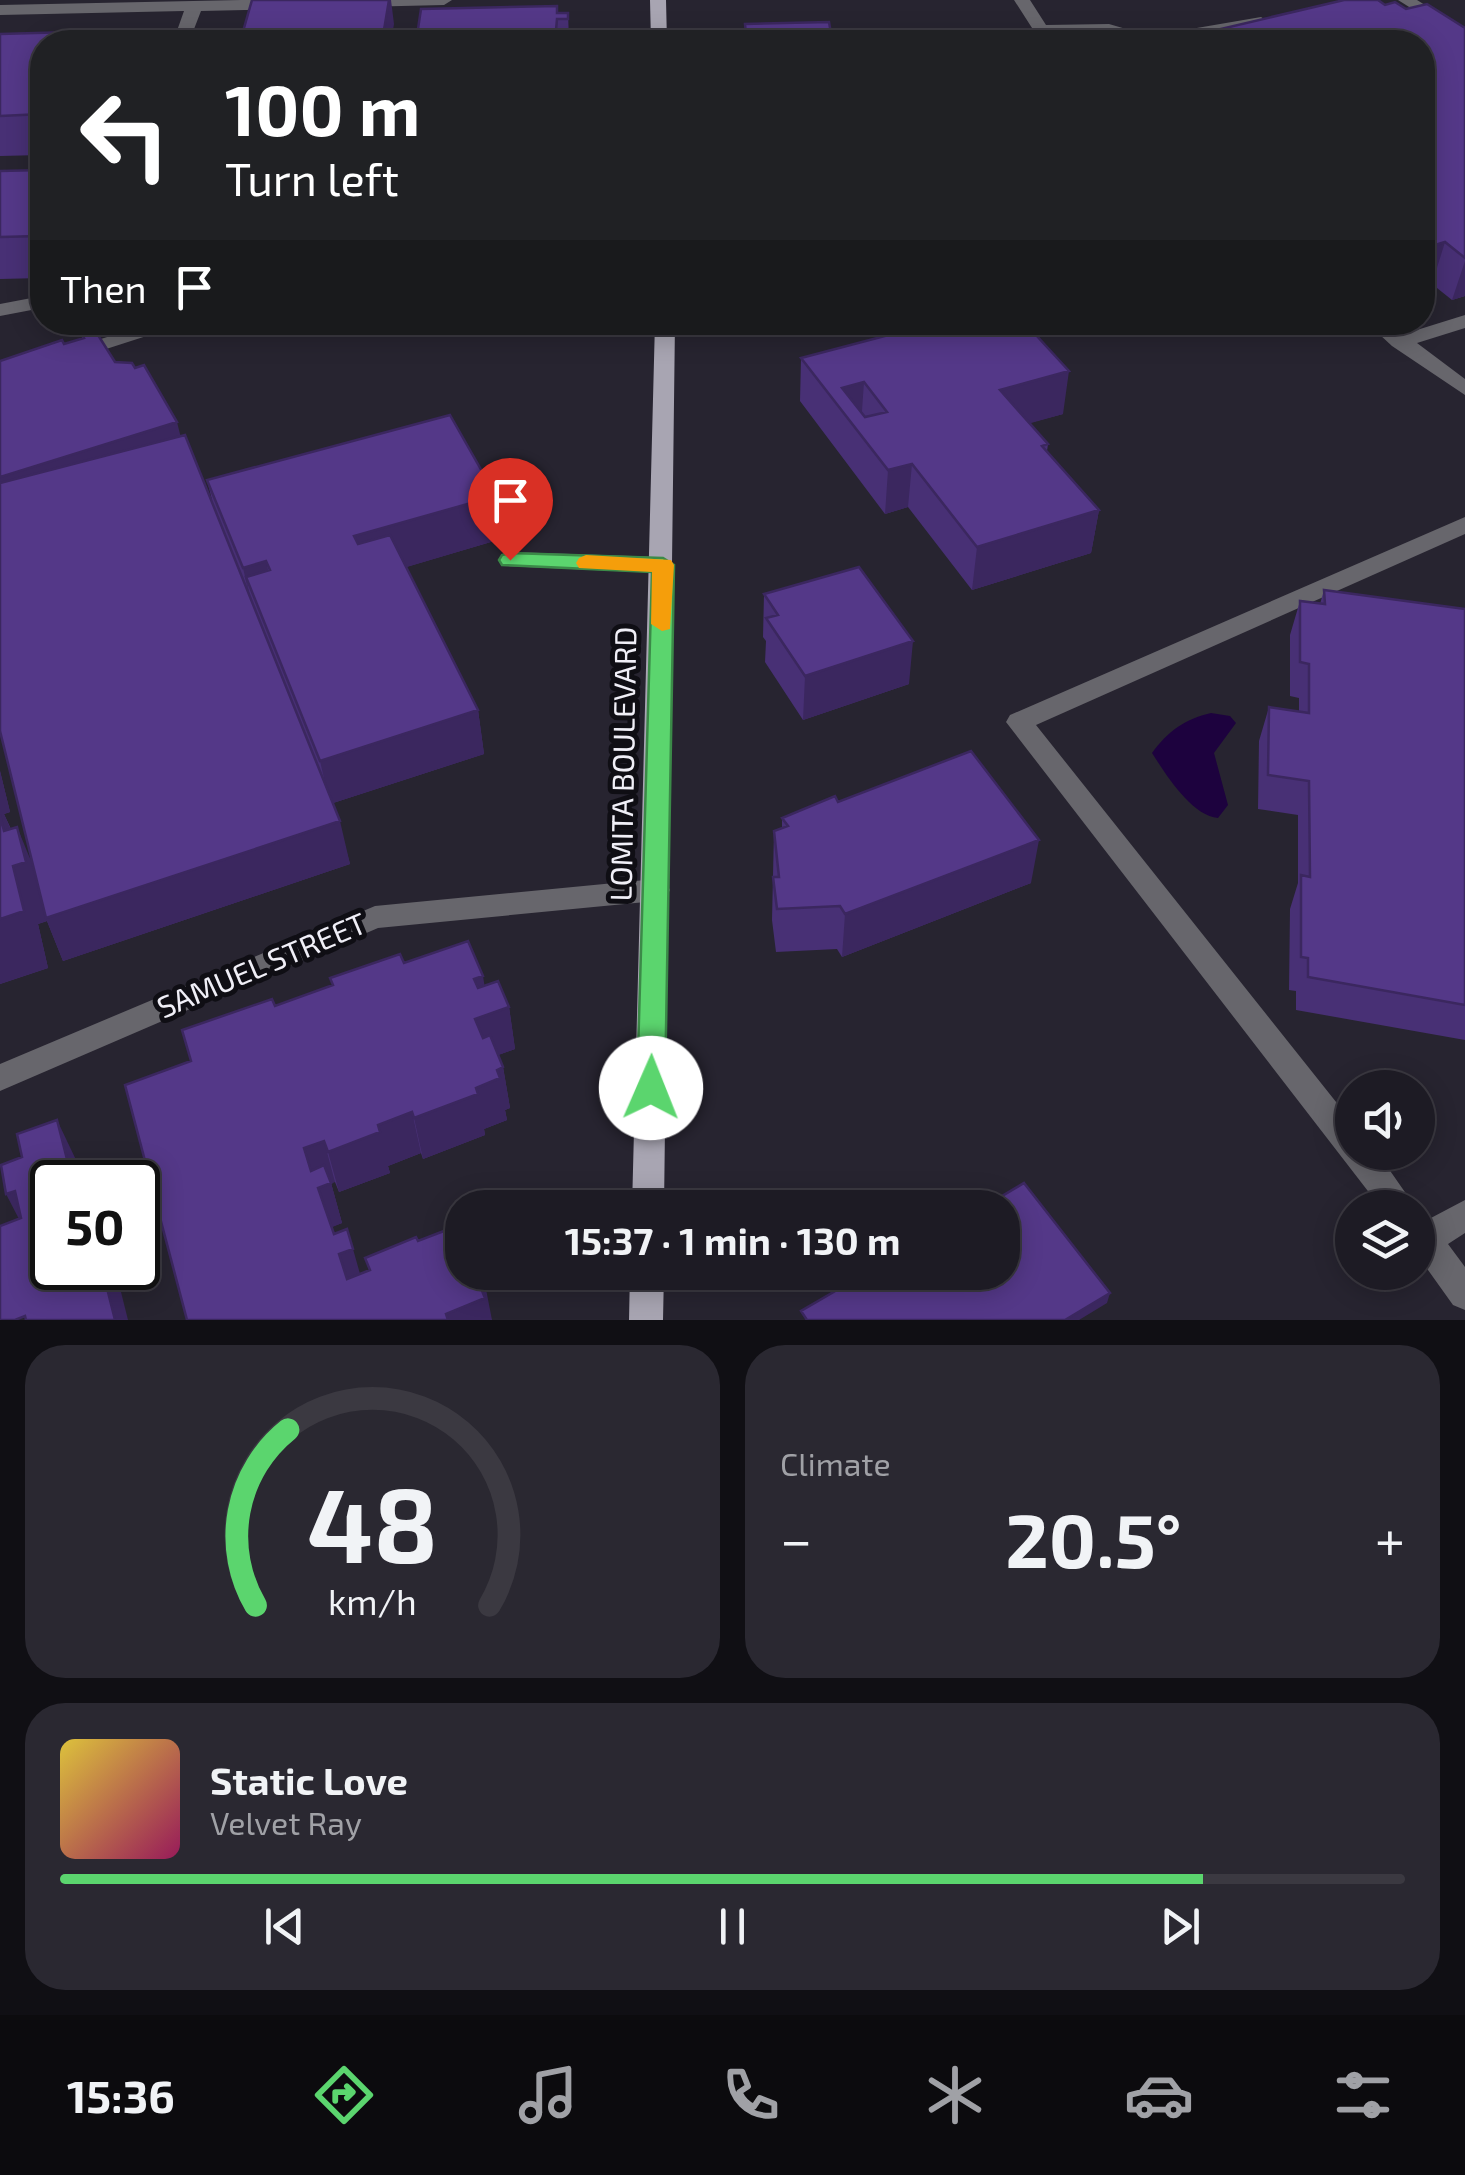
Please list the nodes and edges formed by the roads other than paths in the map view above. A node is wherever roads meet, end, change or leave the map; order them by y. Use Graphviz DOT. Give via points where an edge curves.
graph roads {
  1 [pos="444,0"];
  2 [pos="658,0"];
  3 [pos="1022,0"];
  4 [pos="1406,0"];
  5 [pos="348,2"];
  6 [pos="310,3"];
  7 [pos="194,6"];
  8 [pos="0,10"];
  9 [pos="1281,18"];
  10 [pos="186,30"];
  11 [pos="659,30"];
  12 [pos="1040,30"];
  13 [pos="1212,30"];
  14 [pos="1465,37"];
  15 [pos="30,304"];
  16 [pos="2,310"];
  17 [pos="1465,321"];
  18 [pos="1435,330"];
  19 [pos="136,335"];
  20 [pos="666,335"];
  21 [pos="1390,335"];
  22 [pos="1420,335"];
  23 [pos="1398,342"];
  24 [pos="54,359"];
  25 [pos="1465,389"];
  26 [pos="1465,525"];
  27 [pos="510,560"];
  28 [pos="663,565"];
  29 [pos="656,890"];
  30 [pos="0,1078"];
  31 [pos="1335,1123"];
  32 [pos="648,1190"];
  33 [pos="1465,1216"];
  34 [pos="1435,1229"];
  35 [pos="1435,1254"];
  36 [pos="647,1290"];
  37 [pos="1465,1294"];
  38 [pos="646,1320"];
  1 -- 5 [label="street"];
  2 -- 11 [label="main road"];
  3 -- 12 [label="street"];
  4 -- 14 [label="street"];
  6 -- 7 [label="street"];
  7 -- 8 [label="street"];
  7 -- 10 [label="street"];
  9 -- 13 [label="street"];
  15 -- 16 [label="street"];
  17 -- 18 [label="street"];
  19 -- 24 [label="street"];
  20 -- 28 [label="main road, LOMITA BOULEVARD"];
  21 -- 23 [label="street"];
  22 -- 23 [label="street"];
  23 -- 25 [label="street"];
  26 -- 31 [label="street" via="1019,722"];
  27 -- 28 [label="street"];
  28 -- 29 [label="main road, LOMITA BOULEVARD"];
  29 -- 30 [label="street, SAMUEL STREET" via="375,918"];
  29 -- 32 [label="main road, LOMITA BOULEVARD"];
  33 -- 34 [label="street"];
  35 -- 37 [label="street"];
  36 -- 38 [label="main road"];
}
